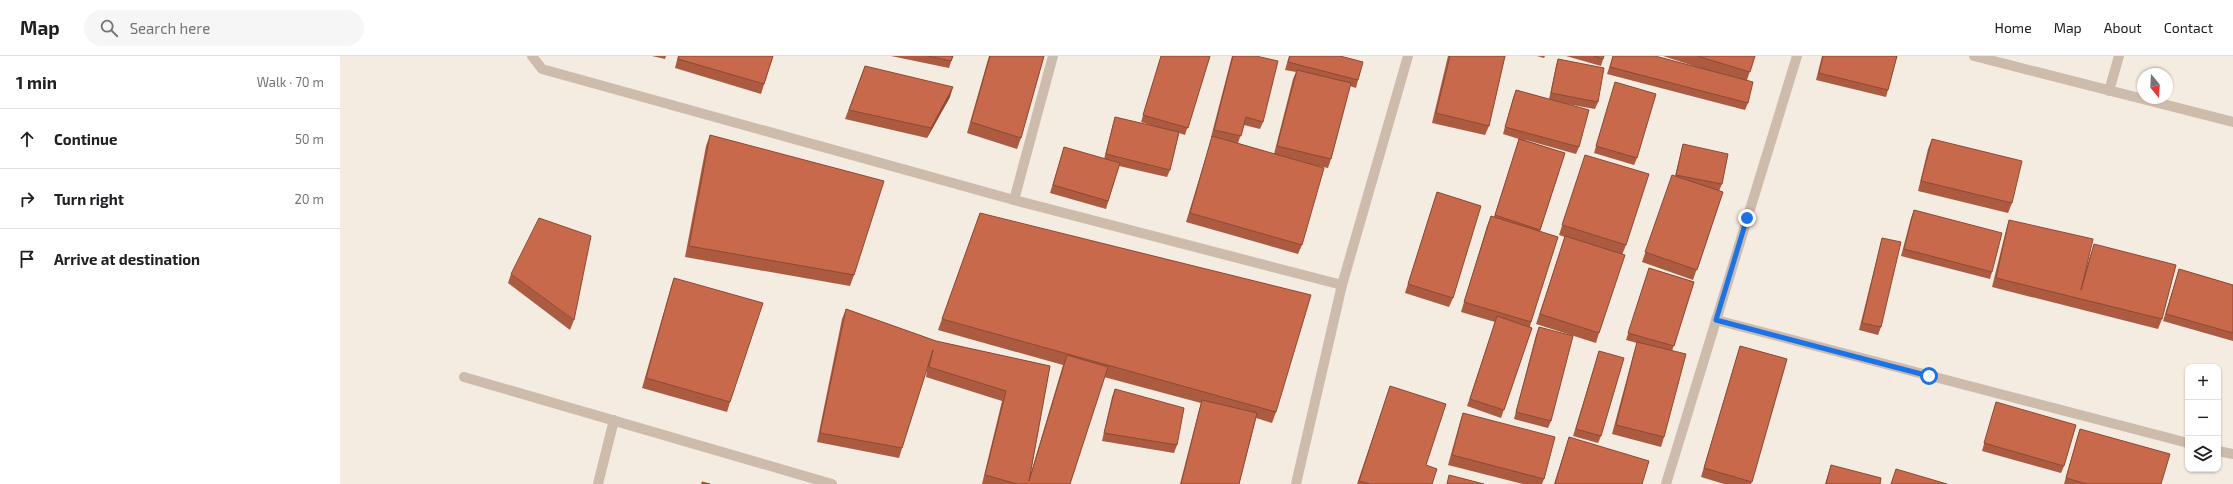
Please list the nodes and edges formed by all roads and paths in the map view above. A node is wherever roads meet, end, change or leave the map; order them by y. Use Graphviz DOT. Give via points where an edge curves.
graph roads {
  1 [pos="532,56"];
  2 [pos="1053,56"];
  3 [pos="1408,56"];
  4 [pos="1797,56"];
  5 [pos="1974,56"];
  6 [pos="2119,56"];
  7 [pos="2109,91"];
  8 [pos="2233,122"];
  9 [pos="1014,200"];
  10 [pos="1342,285"];
  11 [pos="1716,320"];
  12 [pos="464,377"];
  13 [pos="614,420"];
  14 [pos="2185,442"];
  15 [pos="2221,452"];
  16 [pos="2233,454"];
  17 [pos="598,484"];
  18 [pos="832,484"];
  19 [pos="1296,484"];
  20 [pos="1666,484"];
  1 -- 9 [label="street" via="542,69"];
  2 -- 9 [label="street"];
  3 -- 10 [label="street"];
  4 -- 11 [label="street"];
  5 -- 7 [label="street"];
  6 -- 7 [label="street"];
  7 -- 8 [label="street"];
  9 -- 10 [label="street"];
  10 -- 19 [label="street"];
  11 -- 14 [label="street"];
  11 -- 20 [label="street"];
  12 -- 13 [label="street"];
  13 -- 17 [label="street"];
  13 -- 18 [label="street"];
  15 -- 16 [label="street"];
}
